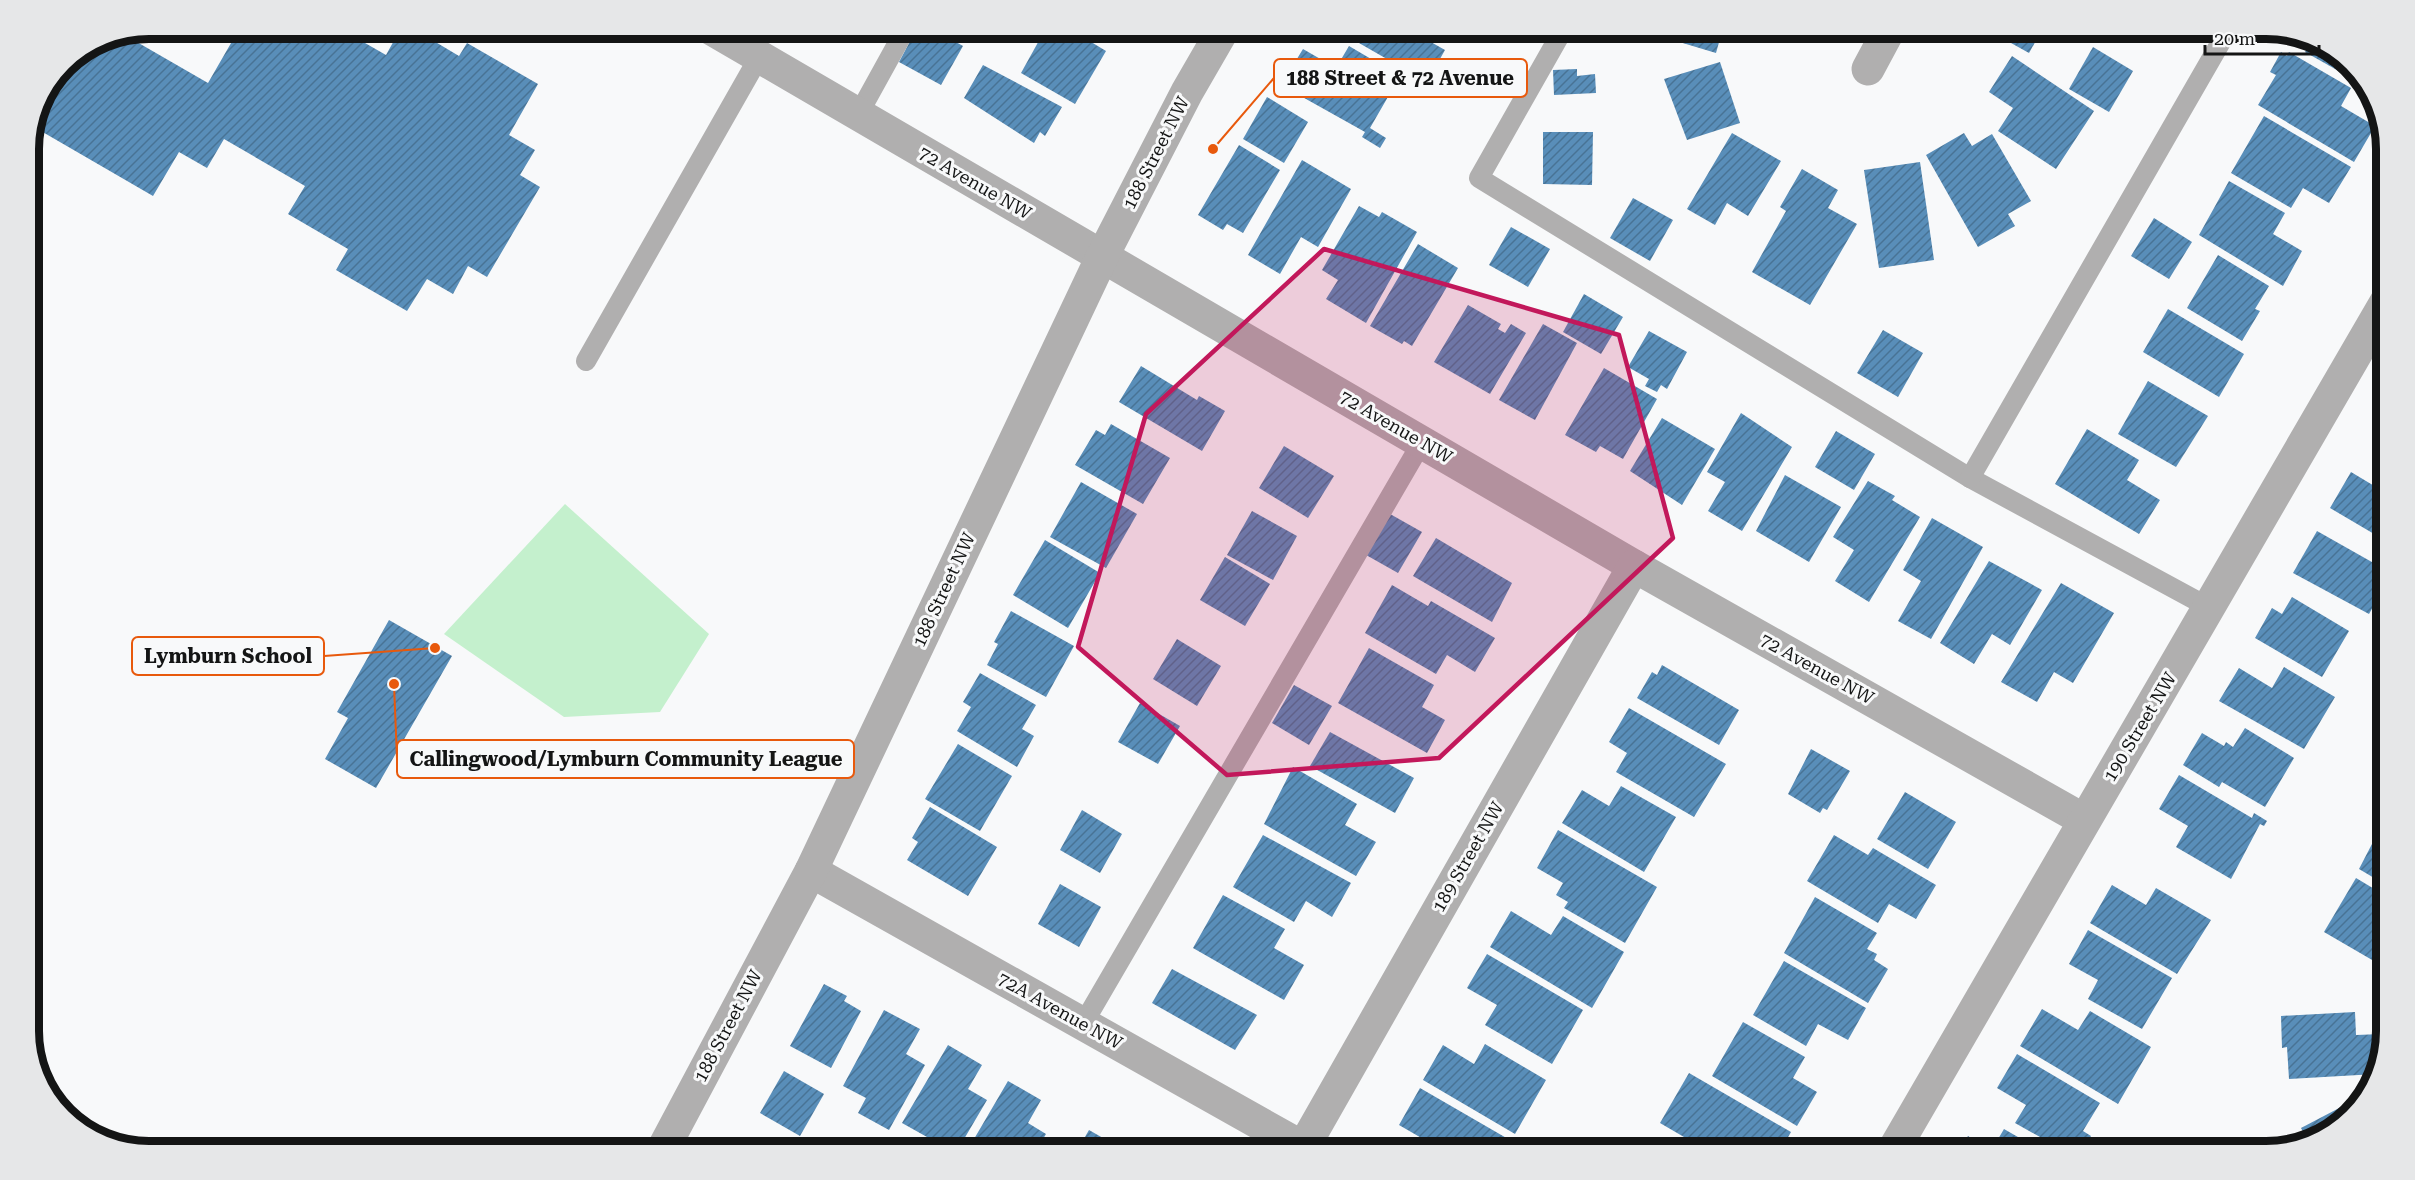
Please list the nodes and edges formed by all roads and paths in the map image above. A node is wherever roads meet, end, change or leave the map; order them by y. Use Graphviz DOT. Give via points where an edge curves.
graph roads {
  1 [pos="729,39"];
  2 [pos="900,39"];
  3 [pos="1218,39"];
  4 [pos="1558,39"];
  5 [pos="1884,39"];
  6 [pos="2223,39"];
  7 [pos="759,57"];
  8 [pos="1868,69"];
  9 [pos="858,115"];
  10 [pos="1102,257"];
  11 [pos="2376,319"];
  12 [pos="586,361"];
  13 [pos="1422,442"];
  14 [pos="1970,478"];
  15 [pos="1634,566"];
  16 [pos="2210,608"];
  17 [pos="2084,820"];
  18 [pos="811,871"];
  19 [pos="1083,1024"];
  20 [pos="668,1141"];
  21 [pos="1290,1141"];
  22 [pos="1311,1141"];
  23 [pos="1899,1141"];
  1 -- 7 [label="street, 72 Avenue NW"];
  2 -- 9 [label="lane"];
  3 -- 10 [label="street, 188 Street NW"];
  4 -- 14 [label="lane" via="1479,178"];
  5 -- 8 [label="street"];
  6 -- 14 [label="lane"];
  7 -- 9 [label="street, 72 Avenue NW"];
  7 -- 12 [label="lane"];
  9 -- 10 [label="street, 72 Avenue NW"];
  10 -- 13 [label="street, 72 Avenue NW"];
  10 -- 18 [label="street, 188 Street NW"];
  11 -- 16 [label="street, 190 Street NW"];
  13 -- 15 [label="street, 72 Avenue NW"];
  13 -- 19 [label="lane"];
  14 -- 16 [label="lane"];
  15 -- 17 [label="street, 72 Avenue NW"];
  15 -- 22 [label="street, 189 Street NW"];
  16 -- 17 [label="street, 190 Street NW"];
  17 -- 23 [label="street, 190 Street NW"];
  18 -- 19 [label="street, 72A Avenue NW"];
  18 -- 20 [label="street, 188 Street NW"];
  19 -- 21 [label="street, 72A Avenue NW"];
}
